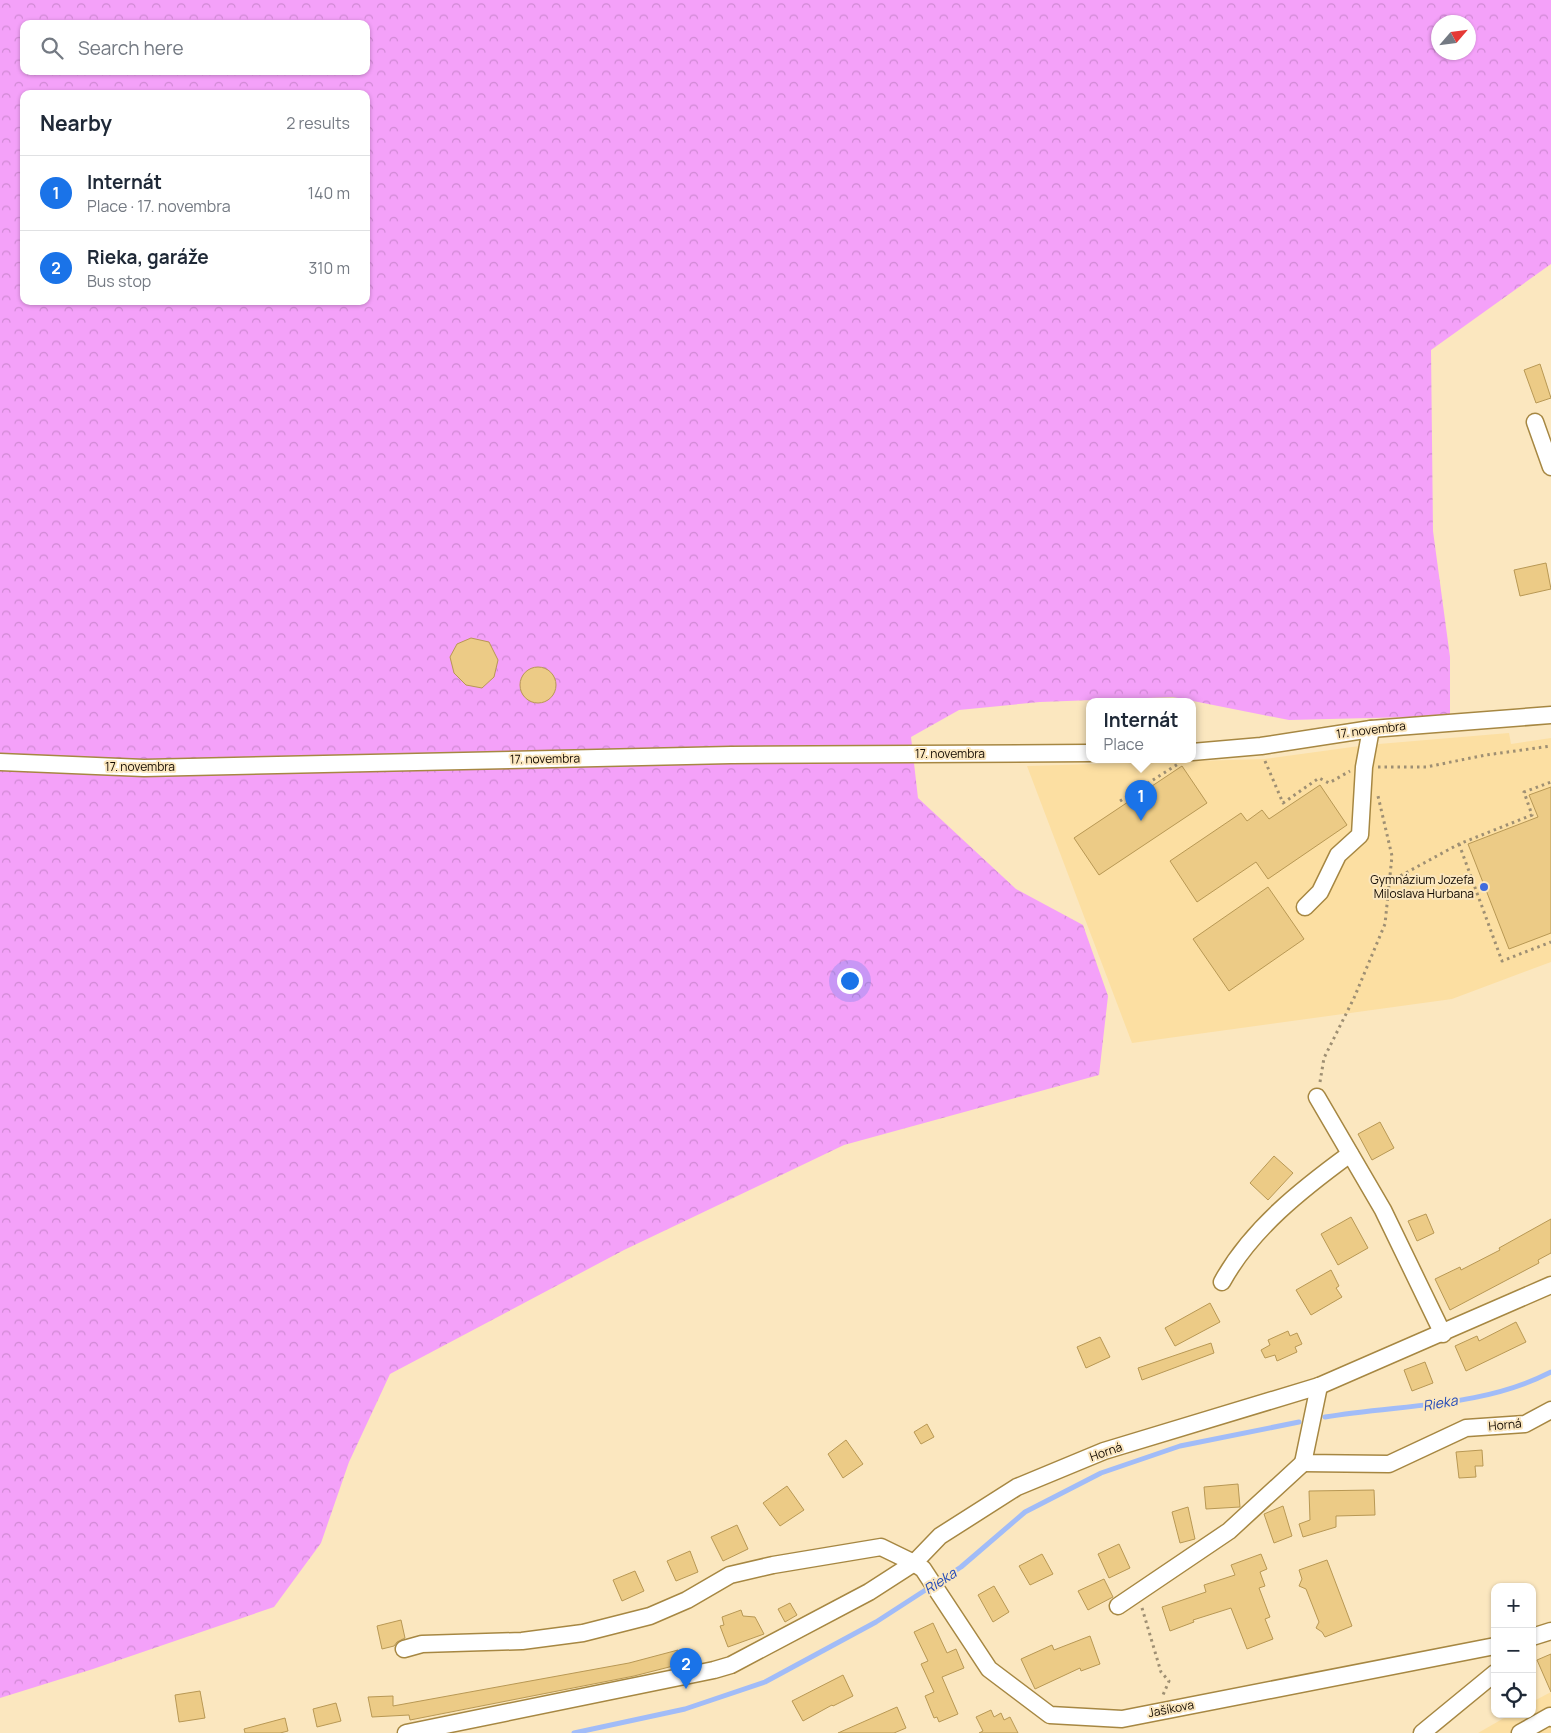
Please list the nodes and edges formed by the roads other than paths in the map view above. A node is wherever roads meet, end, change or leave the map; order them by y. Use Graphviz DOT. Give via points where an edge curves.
graph roads {
  1 [pos="1535,422"];
  2 [pos="1551,466"];
  3 [pos="1551,715"];
  4 [pos="1371,729"];
  5 [pos="1196,752"];
  6 [pos="1086,753"];
  7 [pos="0,762"];
  8 [pos="1305,907"];
  9 [pos="1317,1097"];
  10 [pos="1350,1154"];
  11 [pos="1222,1282"];
  12 [pos="1551,1285"];
  13 [pos="1443,1334"];
  14 [pos="1319,1386"];
  15 [pos="1551,1410"];
  16 [pos="1303,1463"];
  17 [pos="919,1566"];
  18 [pos="1118,1606"];
  19 [pos="1551,1631"];
  20 [pos="1536,1636"];
  21 [pos="1491,1647"];
  22 [pos="404,1649"];
  23 [pos="1491,1676"];
  24 [pos="1551,1718"];
  25 [pos="406,1733"];
  26 [pos="1422,1733"];
  27 [pos="1520,1733"];
  1 -- 2 [label="street"];
  3 -- 4 [label="street, 17. novembra"];
  4 -- 5 [label="street, 17. novembra" via="1262,746"];
  4 -- 8 [label="street" via="1364,767 1360,835 1338,855 1320,892"];
  6 -- 7 [label="street, 17. novembra" via="731,755 144,768"];
  9 -- 10 [label="street"];
  10 -- 11 [label="street" via="1304,1190 1246,1244"];
  10 -- 13 [label="street" via="1383,1210"];
  12 -- 13 [label="street, Horná"];
  13 -- 14 [label="street, Horná"];
  14 -- 16 [label="street"];
  14 -- 17 [label="street, Horná" via="1104,1451 1017,1487 940,1536"];
  15 -- 16 [label="street, Horná" via="1525,1424 1466,1428 1389,1464"];
  16 -- 18 [label="street" via="1229,1531"];
  17 -- 21 [label="street, Jašíkova" via="988,1669 1050,1715 1122,1718"];
  17 -- 22 [label="street" via="880,1547 730,1575 687,1600 613,1627 544,1638 422,1644"];
  17 -- 25 [label="street, Horná" via="731,1665"];
  19 -- 20 [label="street"];
  23 -- 26 [label="street"];
  24 -- 27 [label="street"];
}
